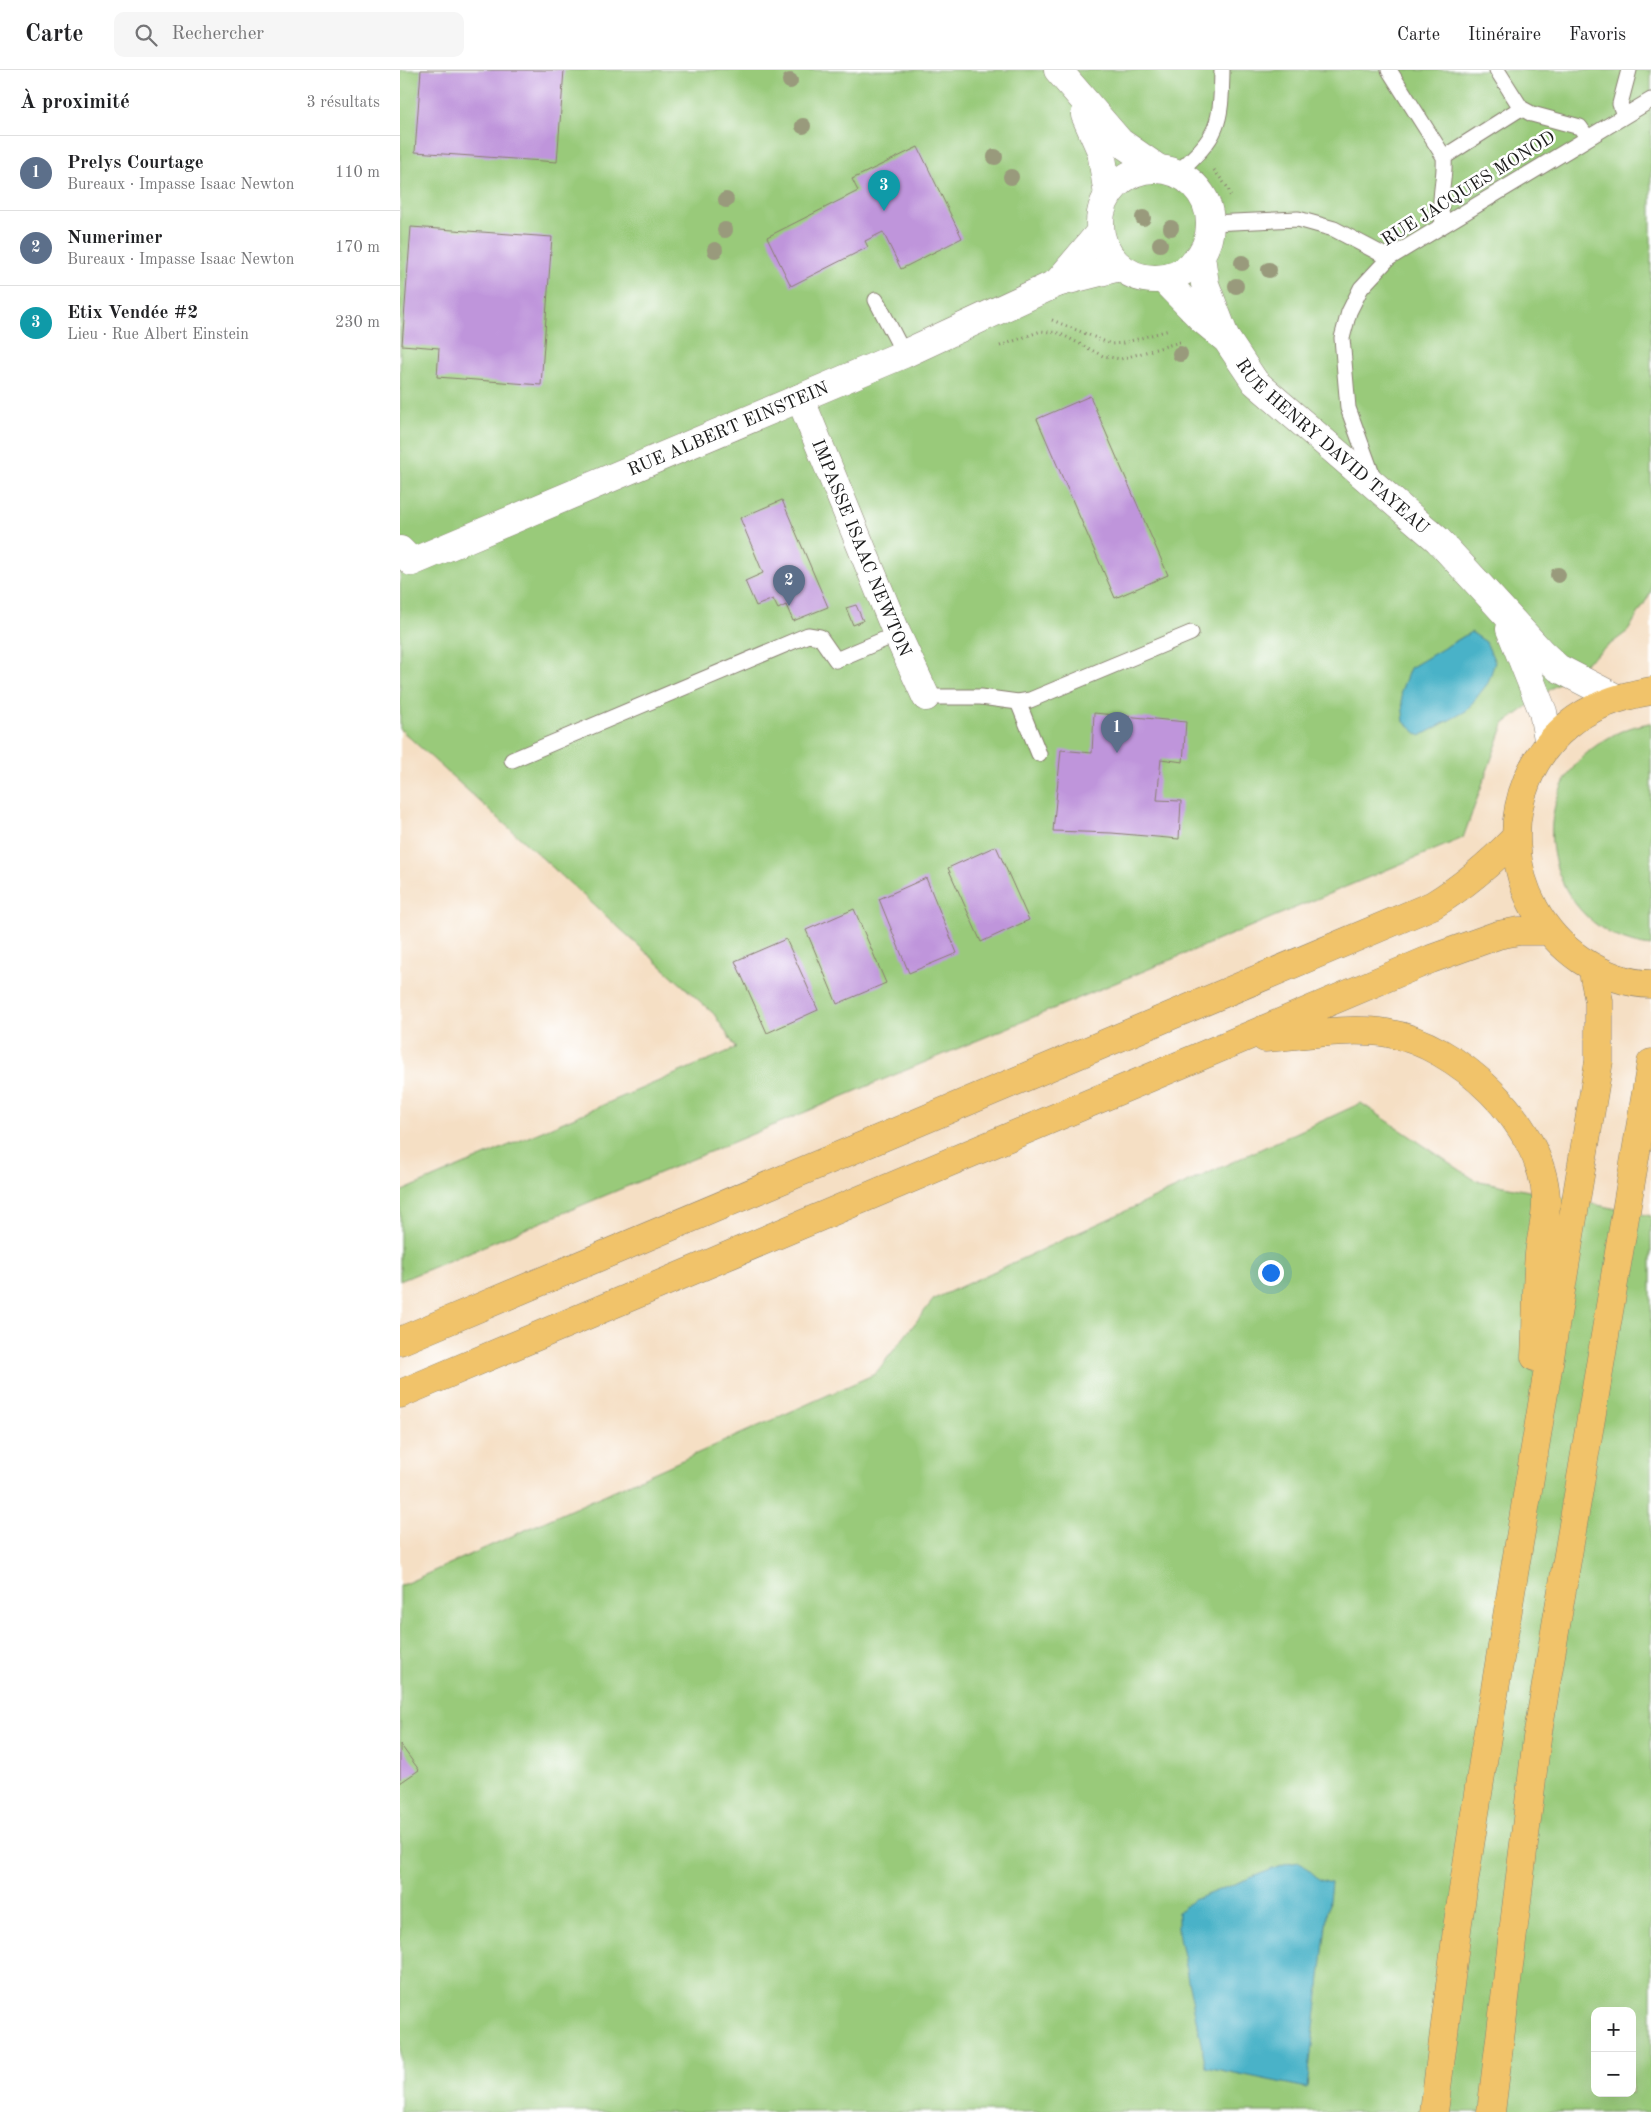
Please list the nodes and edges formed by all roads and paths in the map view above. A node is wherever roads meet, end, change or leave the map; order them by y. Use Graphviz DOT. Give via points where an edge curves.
graph roads {
  1 [pos="1222,70"];
  2 [pos="1389,70"];
  3 [pos="1497,70"];
  4 [pos="1629,70"];
  5 [pos="1065,78"];
  6 [pos="1651,100"];
  7 [pos="1520,108"];
  8 [pos="1624,116"];
  9 [pos="1587,137"];
  10 [pos="1444,156"];
  11 [pos="1168,171"];
  12 [pos="1108,195"];
  13 [pos="1211,223"];
  14 [pos="1444,224"];
  15 [pos="1100,232"];
  16 [pos="1201,256"];
  17 [pos="1389,258"];
  18 [pos="1120,267"];
  19 [pos="1164,280"];
  20 [pos="1058,283"];
  21 [pos="876,300"];
  22 [pos="1227,340"];
  23 [pos="904,354"];
  24 [pos="800,398"];
  25 [pos="1376,486"];
  26 [pos="400,550"];
  27 [pos="1503,611"];
  28 [pos="1191,633"];
  29 [pos="898,634"];
  30 [pos="1651,691"];
  31 [pos="926,697"];
  32 [pos="1616,698"];
  33 [pos="1018,702"];
  34 [pos="1549,744"];
  35 [pos="1039,754"];
  36 [pos="512,760"];
  37 [pos="1515,838"];
  38 [pos="1548,931"];
  39 [pos="1592,967"];
  40 [pos="1651,984"];
  41 [pos="1241,1040"];
  42 [pos="1651,1063"];
  43 [pos="400,1341"];
  44 [pos="400,1394"];
  45 [pos="1531,1470"];
  46 [pos="1434,2112"];
  47 [pos="1491,2112"];
  1 -- 11 [label="lane" via="1222,108 1207,145"];
  2 -- 10 [label="lane"];
  3 -- 7 [label="lane"];
  4 -- 8 [label="lane" via="1620,104"];
  5 -- 11 [label="street" via="1120,142"];
  5 -- 12 [label="street" via="1101,151"];
  6 -- 8 [label="lane, RUE JACQUES MONOD"];
  7 -- 9 [label="lane" via="1580,127"];
  7 -- 10 [label="lane"];
  8 -- 9 [label="lane, RUE JACQUES MONOD"];
  9 -- 14 [label="lane, RUE JACQUES MONOD"];
  10 -- 14 [label="lane" via="1440,214"];
  11 -- 12 [label="street" via="1144,170 1130,175"];
  11 -- 13 [label="street" via="1190,181 1201,193"];
  12 -- 15 [label="street" via="1100,219"];
  13 -- 16 [label="street" via="1209,240"];
  13 -- 17 [label="lane" via="1298,219 1334,228"];
  14 -- 17 [label="lane, RUE JACQUES MONOD"];
  15 -- 18 [label="street" via="1109,255"];
  15 -- 20 [label="street, RUE ALBERT EINSTEIN"];
  16 -- 19 [label="street" via="1191,267"];
  16 -- 22 [label="street" via="1206,284"];
  17 -- 25 [label="lane, RUE JACQUES MONOD" via="1361,288 1349,312 1342,338 1348,408"];
  18 -- 19 [label="street" via="1148,280"];
  18 -- 20 [label="street, RUE ALBERT EINSTEIN"];
  19 -- 22 [label="street, RUE HENRY DAVID TAYEAU"];
  20 -- 23 [label="street, RUE ALBERT EINSTEIN"];
  21 -- 23 [label="lane"];
  22 -- 25 [label="street, RUE HENRY DAVID TAYEAU" via="1255,382"];
  23 -- 24 [label="street, RUE ALBERT EINSTEIN"];
  24 -- 26 [label="street, RUE ALBERT EINSTEIN" via="412,562"];
  24 -- 29 [label="street, IMPASSE ISAAC NEWTON"];
  25 -- 27 [label="street, RUE HENRY DAVID TAYEAU" via="1438,540"];
  27 -- 32 [label="street, RUE HENRY DAVID TAYEAU" via="1558,668"];
  27 -- 34 [label="street, RUE HENRY DAVID TAYEAU" via="1543,712"];
  28 -- 33 [label="lane" via="1030,700"];
  29 -- 31 [label="street, IMPASSE ISAAC NEWTON"];
  29 -- 36 [label="lane" via="836,660 820,637 808,635"];
  30 -- 32 [label="highway"];
  31 -- 33 [label="lane" via="980,697"];
  32 -- 34 [label="highway" via="1568,725"];
  33 -- 35 [label="lane"];
  34 -- 37 [label="highway" via="1531,772 1519,804"];
  37 -- 38 [label="highway" via="1519,872 1530,903"];
  37 -- 43 [label="highway" via="1492,863 1433,905"];
  38 -- 39 [label="highway" via="1568,951"];
  38 -- 41 [label="highway" via="1519,931 1476,941"];
  39 -- 40 [label="highway" via="1619,978"];
  39 -- 45 [label="highway" via="1599,1001 1599,1061"];
  41 -- 44 [label="highway"];
  41 -- 45 [label="highway" via="1359,1031 1387,1033 1438,1051 1467,1069 1515,1121 1532,1148 1546,1197 1539,1254"];
  42 -- 47 [label="highway" via="1537,1738"];
  45 -- 46 [label="highway" via="1458,1922"];
}
